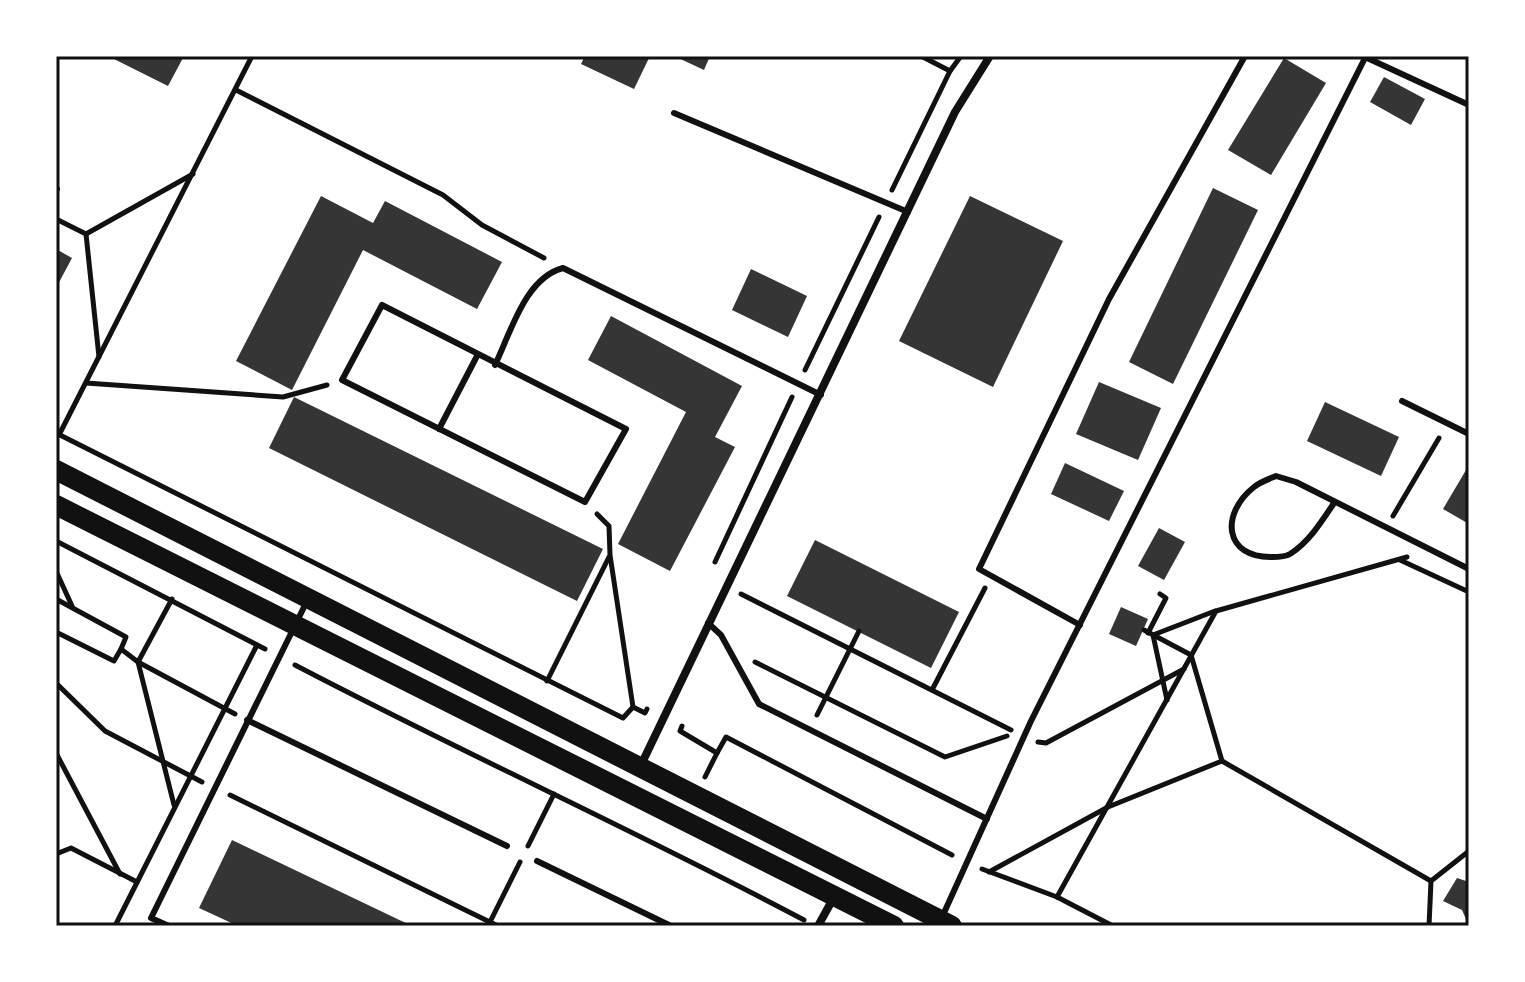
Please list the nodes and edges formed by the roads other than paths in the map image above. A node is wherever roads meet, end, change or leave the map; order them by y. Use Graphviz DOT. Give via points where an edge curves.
graph roads {
  1 [pos="990,56"];
  2 [pos="1245,56"];
  3 [pos="1365,56"];
  4 [pos="1469,105"];
  5 [pos="674,113"];
  6 [pos="908,212"];
  7 [pos="477,356"];
  8 [pos="495,365"];
  9 [pos="821,395"];
  10 [pos="1402,401"];
  11 [pos="439,429"];
  12 [pos="1469,434"];
  13 [pos="56,470"];
  14 [pos="1334,503"];
  15 [pos="56,505"];
  16 [pos="1469,569"];
  17 [pos="308,598"];
  18 [pos="708,623"];
  19 [pos="294,624"];
  20 [pos="1080,625"];
  21 [pos="247,720"];
  22 [pos="640,767"];
  23 [pos="629,793"];
  24 [pos="987,819"];
  25 [pos="507,846"];
  26 [pos="537,861"];
  27 [pos="847,872"];
  28 [pos="834,896"];
  29 [pos="944,924"];
  30 [pos="169,926"];
  31 [pos="671,926"];
  32 [pos="816,926"];
  33 [pos="894,926"];
  1 -- 6 [label="street" via="966,92"];
  2 -- 20 [label="lane" via="1109,299 979,569"];
  3 -- 4 [label="lane"];
  3 -- 20 [label="lane"];
  5 -- 6 [label="lane"];
  6 -- 9 [label="street"];
  7 -- 8 [label="lane"];
  7 -- 11 [label="lane"];
  7 -- 11 [label="lane" via="382,305 342,380"];
  8 -- 9 [label="lane" via="535,284 547,272 563,268"];
  8 -- 11 [label="lane" via="626,429 585,502"];
  9 -- 18 [label="street"];
  10 -- 12 [label="lane"];
  13 -- 17 [label="main road"];
  14 -- 14 [label="lane" via="1276,476 1253,488 1229,527 1245,551 1287,556 1313,533"];
  14 -- 16 [label="lane"];
  15 -- 19 [label="main road"];
  17 -- 19 [label="lane"];
  17 -- 22 [label="main road"];
  18 -- 22 [label="street"];
  18 -- 24 [label="lane" via="721,635 759,704"];
  19 -- 21 [label="lane"];
  19 -- 23 [label="main road"];
  20 -- 24 [label="lane"];
  21 -- 25 [label="lane"];
  21 -- 30 [label="lane" via="151,918"];
  22 -- 23 [label="main road"];
  22 -- 27 [label="main road"];
  23 -- 28 [label="main road"];
  24 -- 29 [label="lane"];
  26 -- 31 [label="lane"];
  27 -- 28 [label="main road"];
  27 -- 29 [label="main road"];
  28 -- 32 [label="street"];
  28 -- 33 [label="main road"];
}
